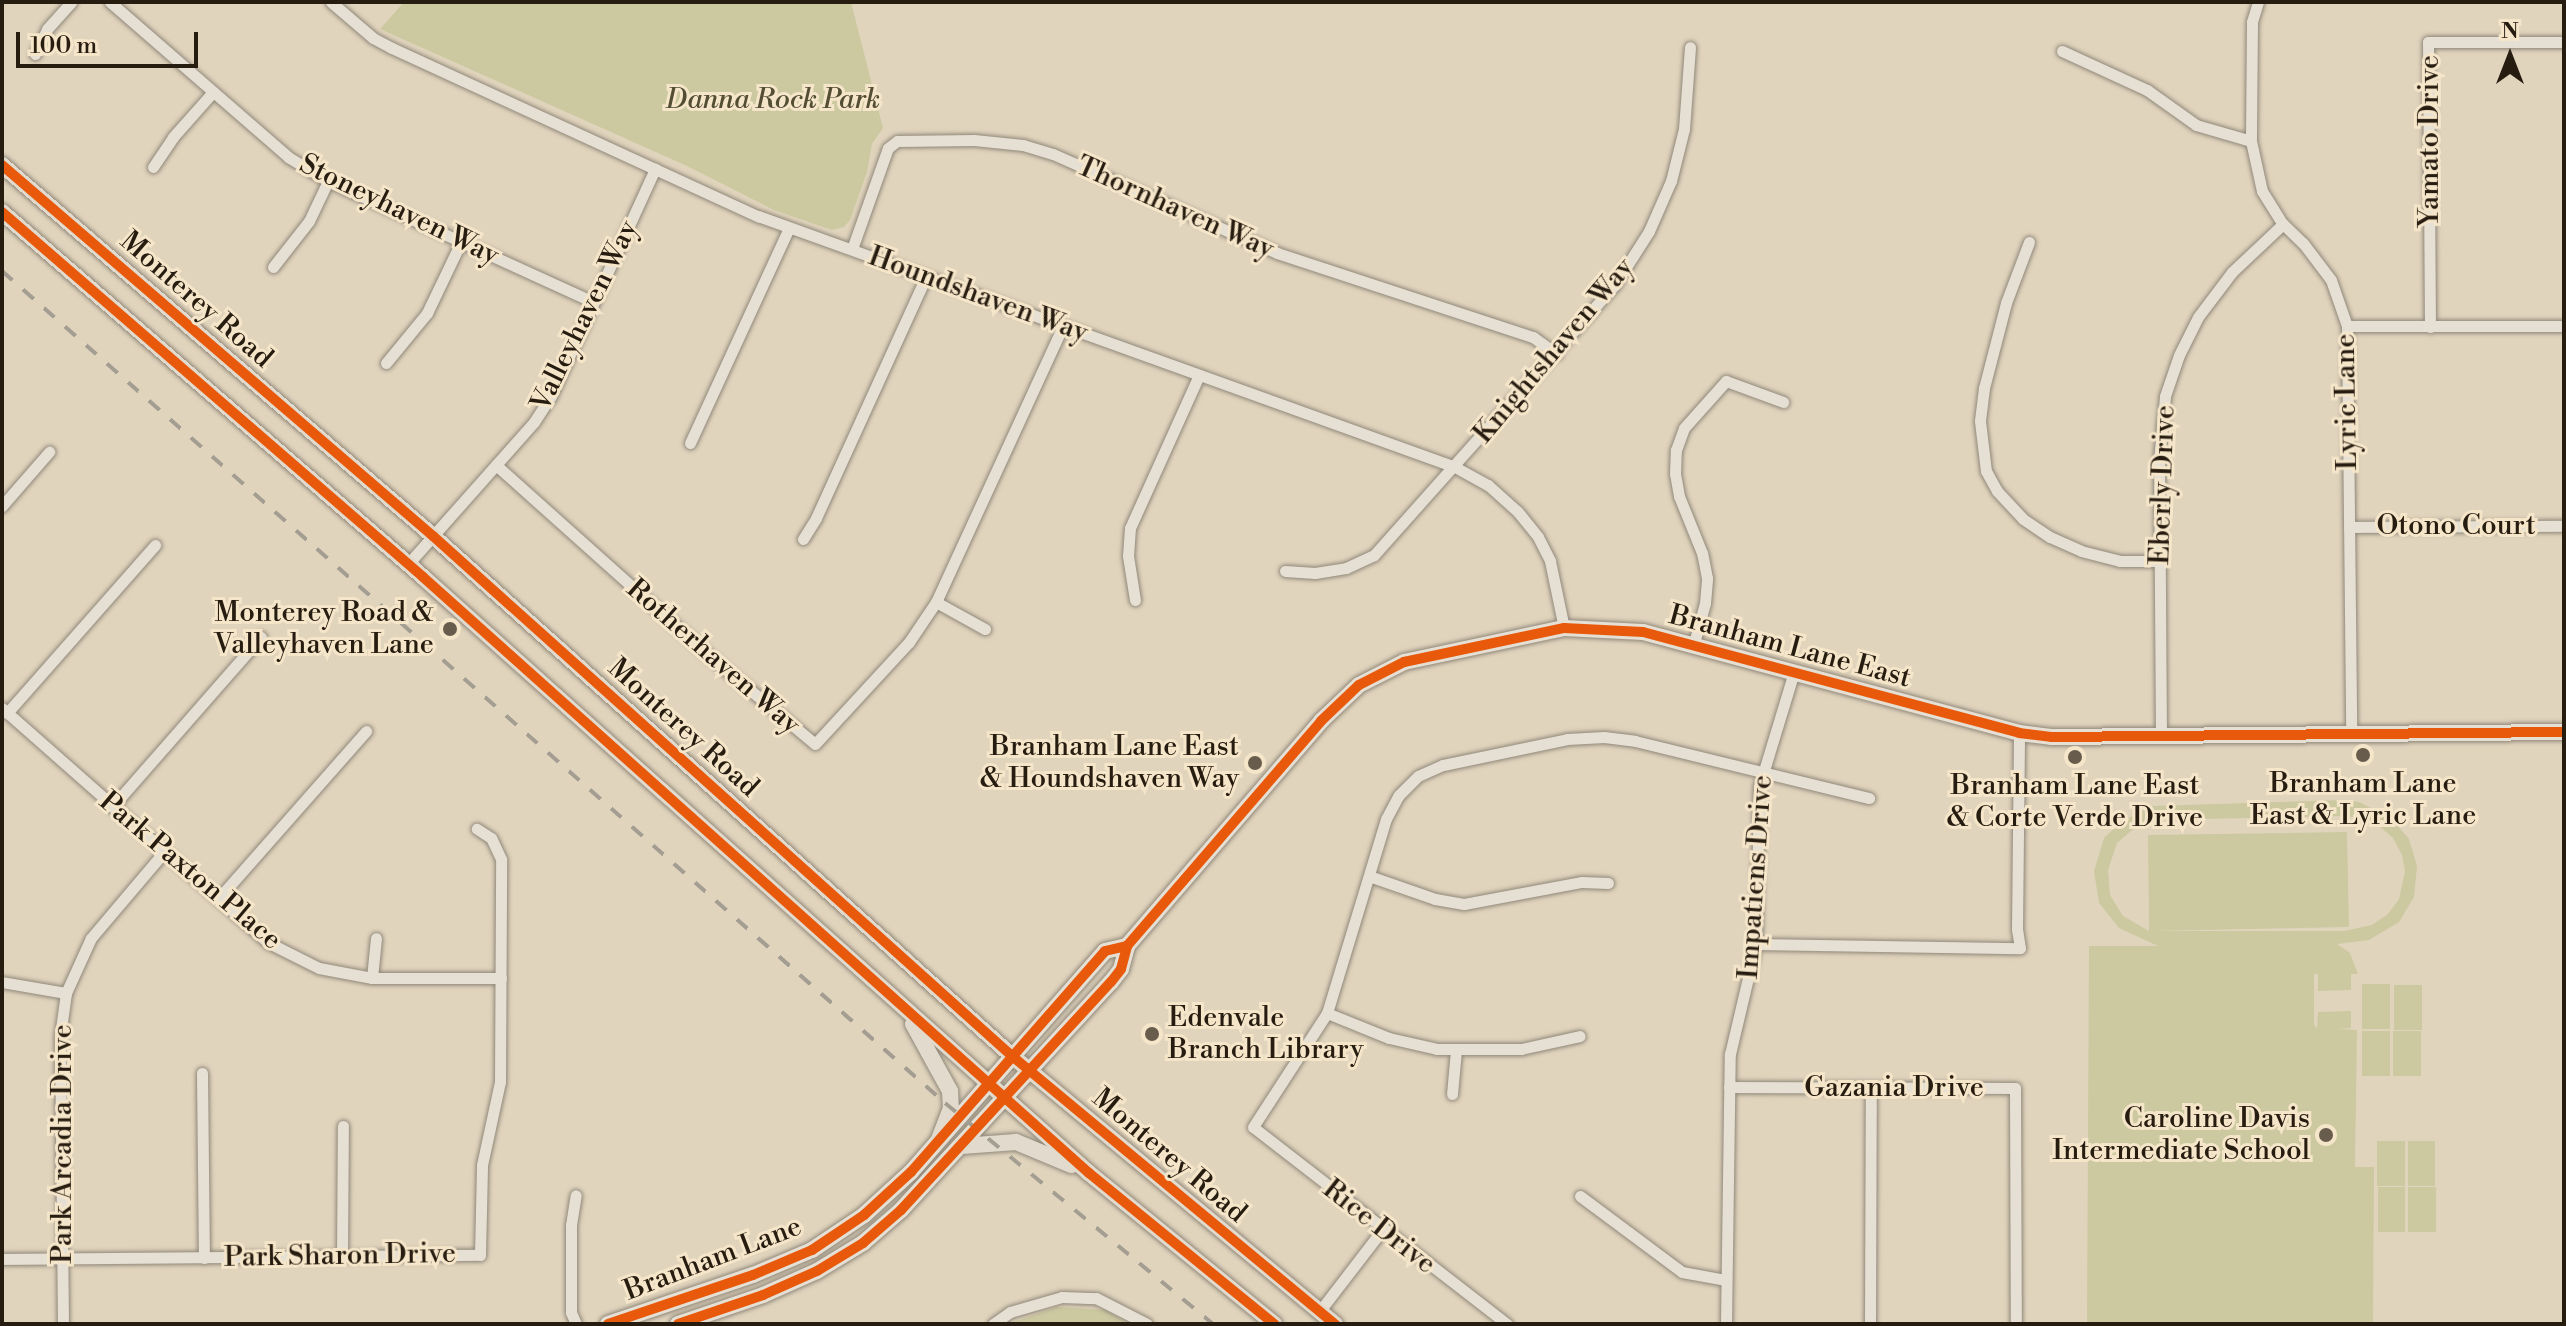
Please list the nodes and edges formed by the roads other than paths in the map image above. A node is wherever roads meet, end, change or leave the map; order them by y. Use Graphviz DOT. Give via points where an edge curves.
graph roads {
  1 [pos="71,2"];
  2 [pos="110,2"];
  3 [pos="331,2"];
  4 [pos="2258,2"];
  5 [pos="2564,42"];
  6 [pos="1690,47"];
  7 [pos="2062,51"];
  8 [pos="35,54"];
  9 [pos="213,92"];
  10 [pos="2251,141"];
  11 [pos="2,165"];
  12 [pos="153,167"];
  13 [pos="655,169"];
  14 [pos="328,181"];
  15 [pos="2,212"];
  16 [pos="2283,224"];
  17 [pos="789,228"];
  18 [pos="462,240"];
  19 [pos="2029,242"];
  20 [pos="852,249"];
  21 [pos="273,267"];
  22 [pos="926,277"];
  23 [pos="593,302"];
  24 [pos="1063,326"];
  25 [pos="2347,326"];
  26 [pos="2564,326"];
  27 [pos="2430,327"];
  28 [pos="1556,354"];
  29 [pos="386,363"];
  30 [pos="1199,375"];
  31 [pos="1783,402"];
  32 [pos="690,443"];
  33 [pos="49,452"];
  34 [pos="496,465"];
  35 [pos="1455,467"];
  36 [pos="2,506"];
  37 [pos="2564,526"];
  38 [pos="2349,527"];
  39 [pos="433,536"];
  40 [pos="803,539"];
  41 [pos="155,545"];
  42 [pos="2159,561"];
  43 [pos="408,564"];
  44 [pos="1285,571"];
  45 [pos="1135,600"];
  46 [pos="936,602"];
  47 [pos="1564,628"];
  48 [pos="985,629"];
  49 [pos="261,637"];
  50 [pos="1694,643"];
  51 [pos="1794,672"];
  52 [pos="5,711"];
  53 [pos="366,731"];
  54 [pos="2564,732"];
  55 [pos="2019,733"];
  56 [pos="2351,735"];
  57 [pos="2161,738"];
  58 [pos="1761,773"];
  59 [pos="1869,798"];
  60 [pos="112,807"];
  61 [pos="477,829"];
  62 [pos="163,853"];
  63 [pos="1369,876"];
  64 [pos="1608,883"];
  65 [pos="218,899"];
  66 [pos="376,938"];
  67 [pos="1756,944"];
  68 [pos="1127,946"];
  69 [pos="372,978"];
  70 [pos="501,978"];
  71 [pos="2,982"];
  72 [pos="66,993"];
  73 [pos="904,1009"];
  74 [pos="1327,1013"];
  75 [pos="1580,1036"];
  76 [pos="1456,1050"];
  77 [pos="1012,1056"];
  78 [pos="1030,1071"];
  79 [pos="202,1073"];
  80 [pos="988,1084"];
  81 [pos="1729,1087"];
  82 [pos="1871,1088"];
  83 [pos="1452,1094"];
  84 [pos="1004,1099"];
  85 [pos="343,1126"];
  86 [pos="939,1140"];
  87 [pos="962,1146"];
  88 [pos="1089,1173"];
  89 [pos="576,1195"];
  90 [pos="1580,1196"];
  91 [pos="1382,1230"];
  92 [pos="342,1256"];
  93 [pos="204,1258"];
  94 [pos="2,1259"];
  95 [pos="62,1259"];
  96 [pos="1726,1280"];
  97 [pos="1319,1312"];
  98 [pos="63,1324"];
  99 [pos="576,1324"];
  100 [pos="608,1324"];
  101 [pos="678,1324"];
  102 [pos="993,1324"];
  103 [pos="1147,1324"];
  104 [pos="1274,1324"];
  105 [pos="1335,1324"];
  106 [pos="1507,1324"];
  107 [pos="1726,1324"];
  108 [pos="1870,1324"];
  109 [pos="2016,1324"];
  1 -- 8 [label="street" via="47,29"];
  2 -- 9 [label="street, Stoneyhaven Way"];
  3 -- 13 [label="street, Houndshaven Way" via="392,48"];
  4 -- 10 [label="street, Lyric Lane" via="2252,22"];
  5 -- 27 [label="street, Yamato Drive" via="2428,42"];
  6 -- 28 [label="street, Knightshaven Way" via="1684,129 1671,181 1649,231 1614,286"];
  7 -- 10 [label="street" via="2137,84 2196,125"];
  9 -- 12 [label="street"];
  9 -- 14 [label="street, Stoneyhaven Way" via="288,157"];
  10 -- 16 [label="street, Lyric Lane" via="2262,191"];
  11 -- 39 [label="main road, Monterey Road"];
  13 -- 17 [label="street, Houndshaven Way"];
  13 -- 23 [label="street, Valleyhaven Way"];
  14 -- 18 [label="street, Stoneyhaven Way"];
  14 -- 21 [label="street" via="309,221"];
  15 -- 43 [label="main road"];
  16 -- 25 [label="street, Lyric Lane" via="2331,280"];
  16 -- 42 [label="street, Eberly Drive" via="2232,272 2198,317 2179,355 2160,426"];
  17 -- 20 [label="street, Houndshaven Way"];
  17 -- 32 [label="street"];
  18 -- 23 [label="street, Stoneyhaven Way"];
  18 -- 29 [label="street" via="427,313"];
  19 -- 42 [label="street" via="2006,303 1984,388 1980,421 1986,471 2023,519 2050,537 2120,561"];
  20 -- 22 [label="street, Houndshaven Way"];
  20 -- 28 [label="street, Thornhaven Way" via="888,148 897,141 1023,145 1277,253 1533,337"];
  22 -- 24 [label="street, Houndshaven Way"];
  22 -- 40 [label="street"];
  23 -- 34 [label="street, Valleyhaven Way" via="551,396"];
  24 -- 30 [label="street, Houndshaven Way"];
  24 -- 46 [label="street, Rotherhaven Way"];
  25 -- 27 [label="street"];
  25 -- 38 [label="street, Lyric Lane"];
  26 -- 27 [label="street"];
  28 -- 35 [label="street, Knightshaven Way"];
  30 -- 35 [label="street, Houndshaven Way"];
  30 -- 45 [label="street" via="1130,528"];
  31 -- 50 [label="street" via="1726,381 1684,428 1675,474 1707,578"];
  33 -- 36 [label="street"];
  34 -- 39 [label="street, Valleyhaven Way"];
  34 -- 46 [label="street, Rotherhaven Way" via="815,744 909,642"];
  35 -- 44 [label="street, Knightshaven Way" via="1374,555 1346,568"];
  35 -- 47 [label="street, Houndshaven Way" via="1488,485 1538,537 1550,561"];
  37 -- 38 [label="street, Otono Court"];
  38 -- 56 [label="street, Lyric Lane"];
  39 -- 43 [label="street, Valleyhaven Way"];
  39 -- 77 [label="main road, Monterey Road"];
  41 -- 52 [label="street"];
  42 -- 57 [label="street, Eberly Drive"];
  43 -- 73 [label="main road"];
  46 -- 48 [label="street"];
  47 -- 50 [label="street, Branham Lane East" via="1643,632"];
  47 -- 68 [label="street, Branham Lane East" via="1404,662 1359,685 1321,721"];
  49 -- 60 [label="street"];
  50 -- 51 [label="street, Branham Lane East"];
  51 -- 55 [label="street, Branham Lane East"];
  51 -- 58 [label="street, Impatiens Drive"];
  52 -- 60 [label="street, Park Paxton Place"];
  53 -- 65 [label="street"];
  54 -- 56 [label="street, Branham Lane East"];
  55 -- 57 [label="street, Branham Lane East"];
  55 -- 67 [label="street" via="2020,948"];
  56 -- 57 [label="street, Branham Lane East"];
  58 -- 59 [label="street"];
  58 -- 63 [label="street" via="1604,737 1567,739 1443,765 1418,776 1399,795"];
  58 -- 67 [label="street, Impatiens Drive"];
  60 -- 62 [label="street, Park Paxton Place"];
  61 -- 70 [label="street, Park Sharon Drive" via="491,838 501,859"];
  62 -- 65 [label="street, Park Paxton Place"];
  62 -- 72 [label="street, Park Arcadia Drive" via="91,938"];
  63 -- 64 [label="street" via="1464,904 1582,882"];
  63 -- 74 [label="street"];
  65 -- 69 [label="street, Park Paxton Place" via="269,943 319,968"];
  66 -- 69 [label="street"];
  67 -- 81 [label="street, Impatiens Drive" via="1730,1054"];
  68 -- 77 [label="street, Branham Lane East" via="1105,951"];
  68 -- 78 [label="street, Branham Lane East" via="1121,969"];
  69 -- 70 [label="street, Park Paxton Place"];
  70 -- 92 [label="street, Park Sharon Drive" via="500,1082 482,1165 480,1255"];
  71 -- 72 [label="street"];
  72 -- 95 [label="street, Park Arcadia Drive" via="60,1036"];
  73 -- 80 [label="main road"];
  73 -- 86 [label="main road" via="950,1091 951,1108"];
  74 -- 76 [label="street" via="1389,1038"];
  74 -- 91 [label="street, Rice Drive" via="1253,1127"];
  75 -- 76 [label="street" via="1521,1049"];
  76 -- 83 [label="street"];
  77 -- 78 [label="main road, Monterey Road"];
  77 -- 80 [label="street, Branham Lane East"];
  78 -- 84 [label="street, Branham Lane East"];
  78 -- 97 [label="main road, Monterey Road"];
  79 -- 93 [label="street"];
  80 -- 84 [label="main road"];
  80 -- 86 [label="street, Branham Lane East"];
  81 -- 82 [label="street, Gazania Drive"];
  81 -- 96 [label="street, Impatiens Drive"];
  82 -- 108 [label="street"];
  82 -- 109 [label="street, Gazania Drive" via="2015,1088"];
  84 -- 87 [label="street, Branham Lane East"];
  84 -- 88 [label="main road"];
  85 -- 92 [label="street"];
  86 -- 100 [label="street, Branham Lane" via="864,1215 812,1250"];
  87 -- 88 [label="main road" via="1016,1142"];
  87 -- 101 [label="street, Branham Lane" via="901,1210 851,1250 763,1295"];
  88 -- 104 [label="main road"];
  89 -- 99 [label="street" via="571,1225 571,1312"];
  90 -- 96 [label="street" via="1682,1272"];
  91 -- 97 [label="street"];
  91 -- 106 [label="street, Rice Drive"];
  92 -- 93 [label="street, Park Sharon Drive"];
  93 -- 95 [label="street, Park Sharon Drive"];
  94 -- 95 [label="street, Park Sharon Drive"];
  95 -- 98 [label="street, Park Arcadia Drive"];
  96 -- 107 [label="street, Impatiens Drive"];
  97 -- 105 [label="main road, Monterey Road"];
  102 -- 103 [label="street" via="1010,1312 1062,1297 1096,1298"];
}
